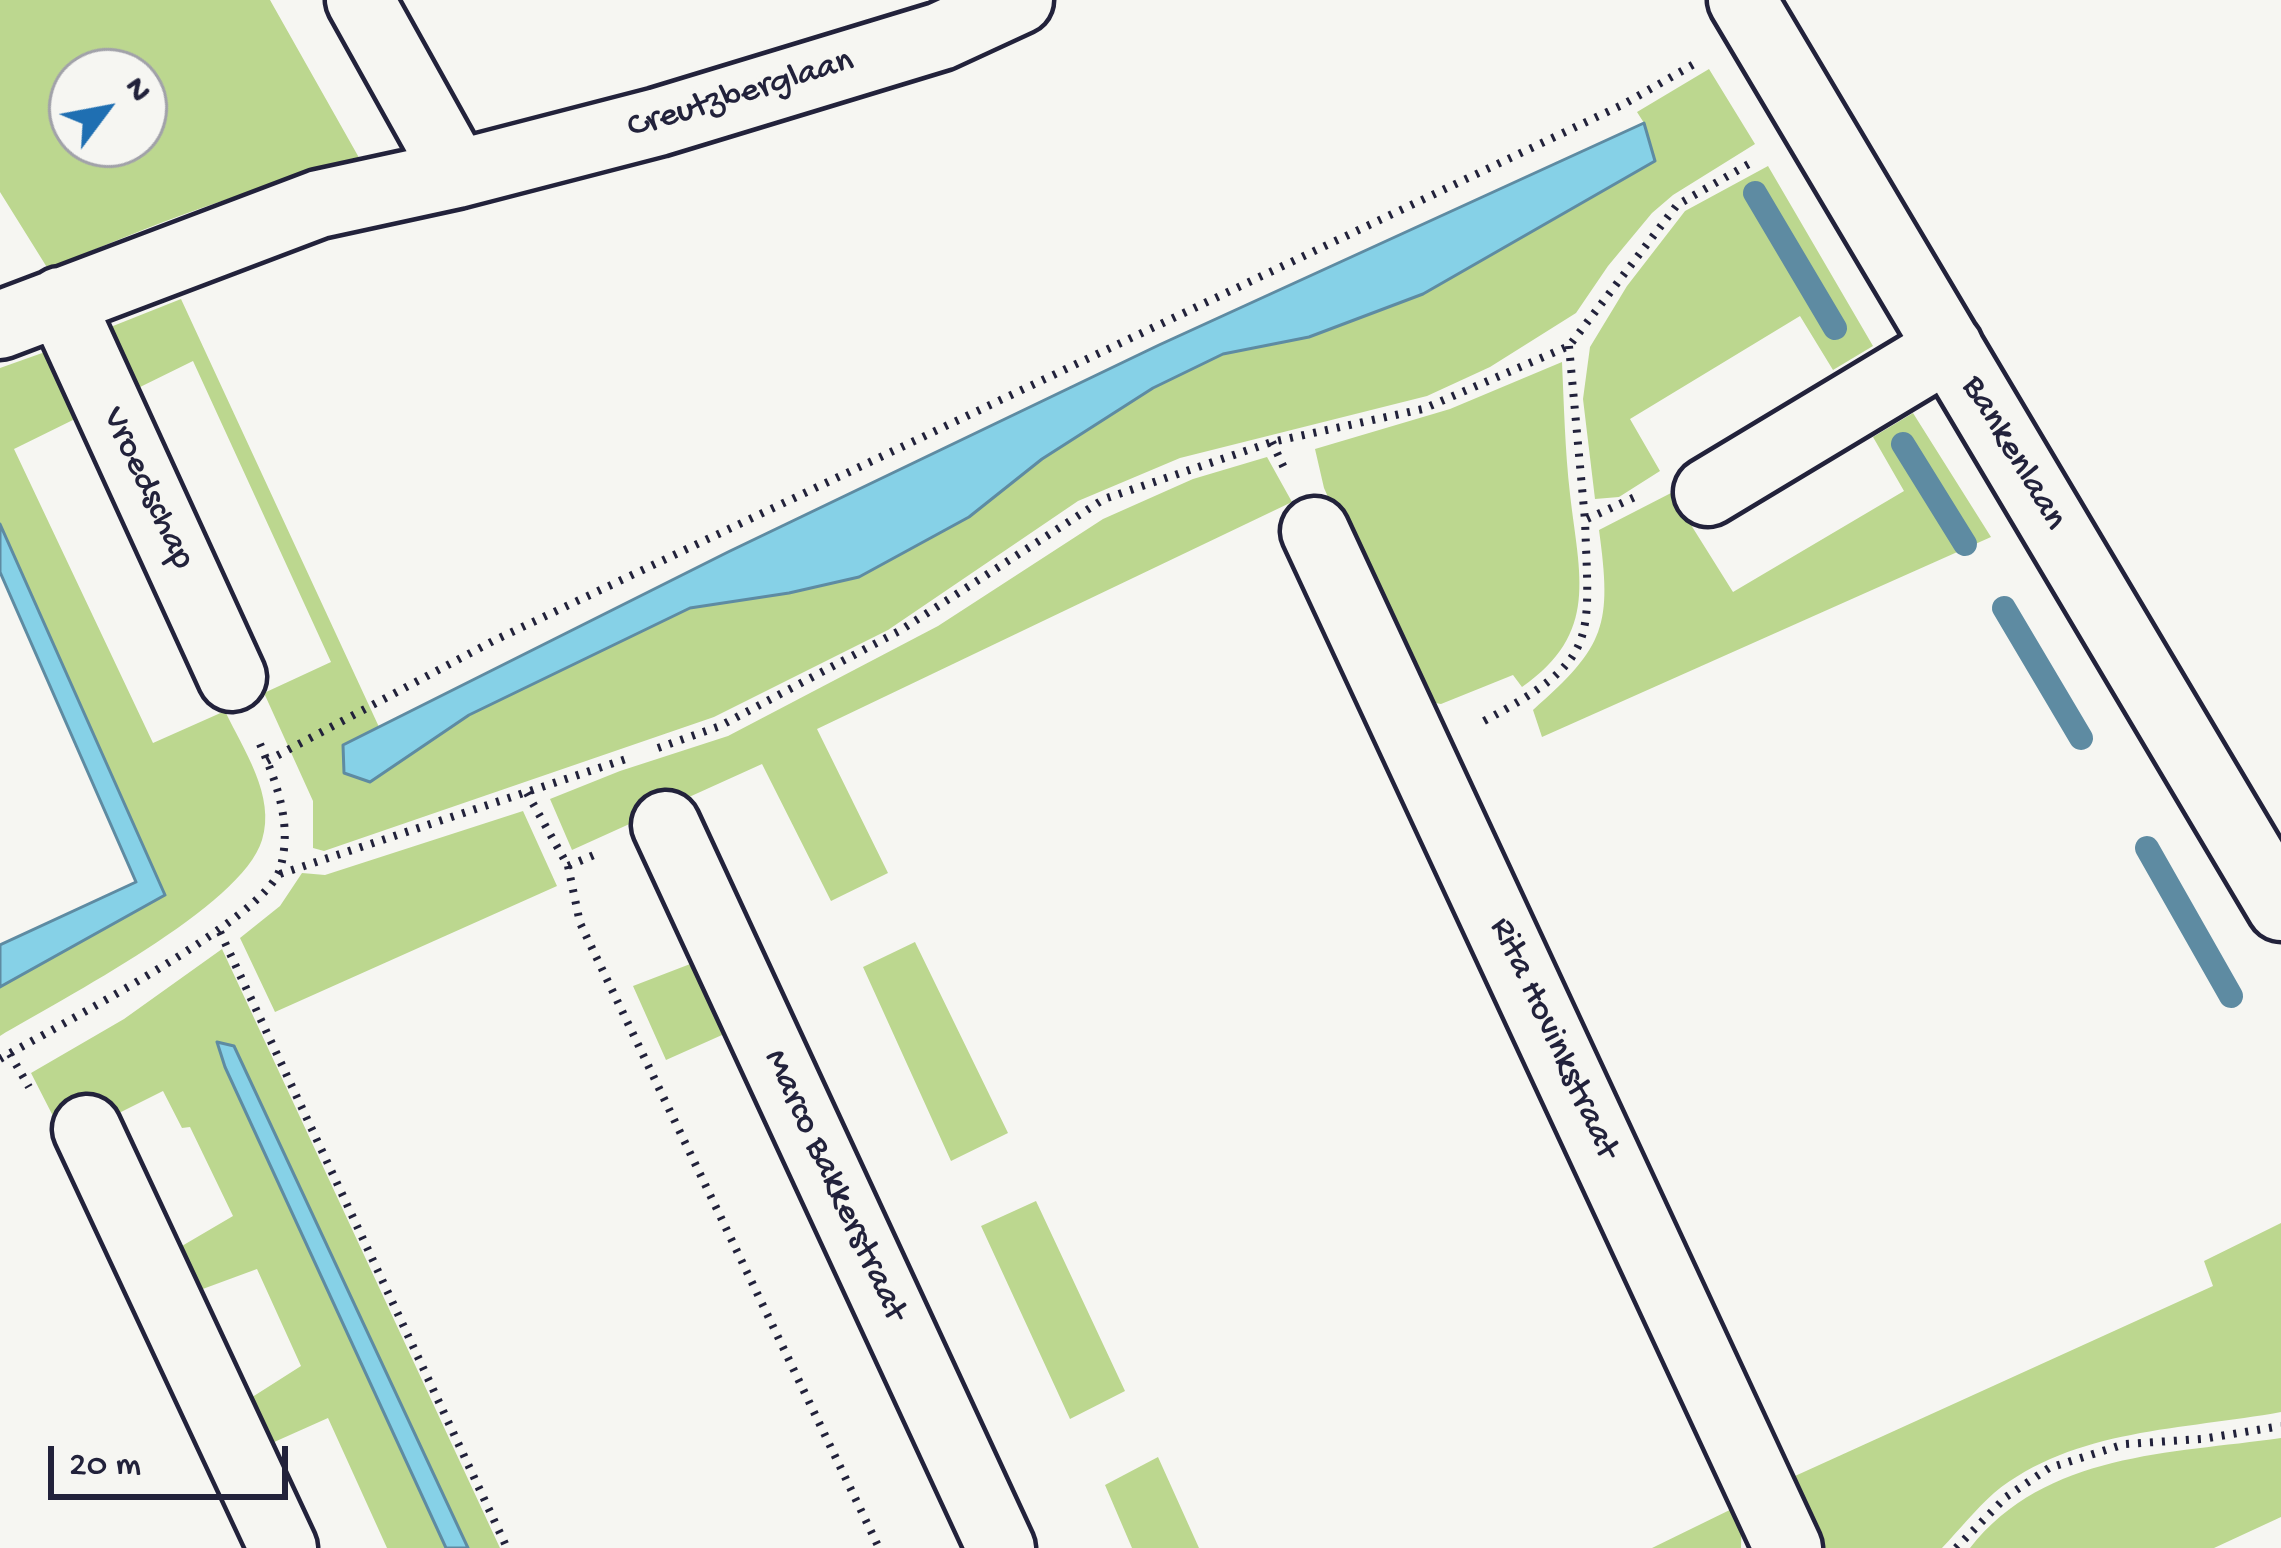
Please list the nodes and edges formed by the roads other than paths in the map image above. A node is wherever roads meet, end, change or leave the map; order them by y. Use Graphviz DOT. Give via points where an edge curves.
graph roads {
  1 [pos="360,0"];
  2 [pos="1019,0"];
  3 [pos="1750,14"];
  4 [pos="457,175"];
  5 [pos="60,301"];
  6 [pos="0,326"];
  7 [pos="1949,347"];
  8 [pos="1708,492"];
  9 [pos="1315,531"];
  10 [pos="232,677"];
  11 [pos="666,824"];
  12 [pos="2281,908"];
  13 [pos="87,1129"];
  14 [pos="283,1548"];
  15 [pos="1000,1548"];
  16 [pos="1788,1548"];
  1 -- 4 [label="street"];
  2 -- 4 [label="street, Creutzberglaan" via="941,36"];
  3 -- 7 [label="street, Bankenlaan"];
  4 -- 5 [label="street, Creutzberglaan" via="319,204"];
  5 -- 6 [label="street, Creutzberglaan"];
  5 -- 10 [label="street, Vroedschap"];
  7 -- 8 [label="street"];
  7 -- 12 [label="street, Bankenlaan"];
  9 -- 16 [label="street, Rita Hovinkstraat"];
  11 -- 15 [label="street, Marco Bakkerstraat"];
  13 -- 14 [label="street"];
}
